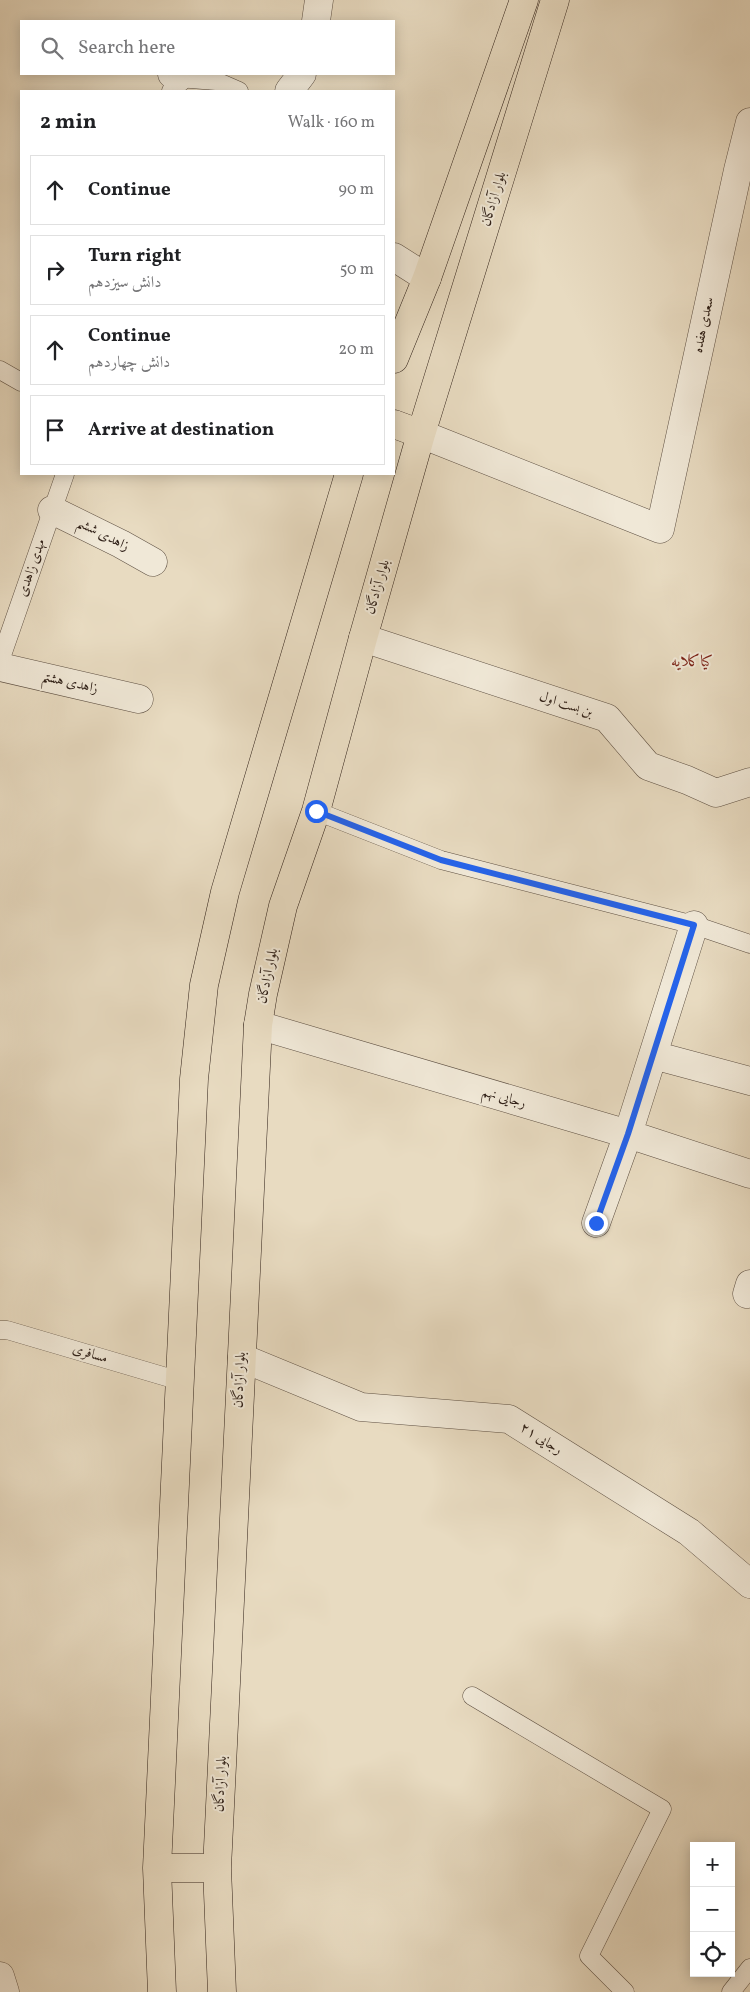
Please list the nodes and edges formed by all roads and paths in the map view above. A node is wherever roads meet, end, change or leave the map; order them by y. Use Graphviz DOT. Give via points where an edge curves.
graph roads {
  1 [pos="320,0"];
  2 [pos="524,0"];
  3 [pos="555,0"];
  4 [pos="316,20"];
  5 [pos="301,75"];
  6 [pos="174,81"];
  7 [pos="237,90"];
  8 [pos="290,90"];
  9 [pos="750,122"];
  10 [pos="395,258"];
  11 [pos="427,278"];
  12 [pos="395,357"];
  13 [pos="0,370"];
  14 [pos="20,381"];
  15 [pos="395,424"];
  16 [pos="421,434"];
  17 [pos="64,475"];
  18 [pos="349,475"];
  19 [pos="52,510"];
  20 [pos="153,562"];
  21 [pos="363,638"];
  22 [pos="1,658"];
  23 [pos="139,699"];
  24 [pos="750,782"];
  25 [pos="316,811"];
  26 [pos="694,925"];
  27 [pos="750,944"];
  28 [pos="258,1025"];
  29 [pos="653,1055"];
  30 [pos="750,1081"];
  31 [pos="628,1134"];
  32 [pos="750,1174"];
  33 [pos="596,1223"];
  34 [pos="0,1330"];
  35 [pos="242,1358"];
  36 [pos="180,1381"];
  37 [pos="750,1584"];
  38 [pos="472,1696"];
  39 [pos="157,1868"];
  40 [pos="217,1868"];
  41 [pos="750,1968"];
  42 [pos="0,1976"];
  43 [pos="620,1988"];
  44 [pos="5,1992"];
  45 [pos="162,1992"];
  46 [pos="222,1992"];
  47 [pos="731,1992"];
  1 -- 4 [label="street"];
  2 -- 11 [label="highway"];
  3 -- 16 [label="highway, بلوار آزادگان"];
  5 -- 8 [label="street"];
  6 -- 7 [label="lane" via="216,81"];
  9 -- 16 [label="street, سعدی هفده" via="660,530"];
  10 -- 11 [label="street"];
  11 -- 12 [label="highway"];
  13 -- 14 [label="lane"];
  15 -- 16 [label="highway"];
  16 -- 21 [label="highway, بلوار آزادگان"];
  17 -- 19 [label="lane, مهدی زاهدی"];
  18 -- 36 [label="highway" via="225,892 204,985 194,1079"];
  19 -- 20 [label="street, زاهدی ششم"];
  19 -- 22 [label="lane, مهدی زاهدی"];
  21 -- 24 [label="street, بن بست اول" via="607,718 648,766 716,793"];
  21 -- 25 [label="highway, بلوار آزادگان"];
  22 -- 23 [label="street, زاهدی هشتم"];
  25 -- 26 [label="lane" via="441,860"];
  25 -- 28 [label="highway, بلوار آزادگان" via="283,906"];
  26 -- 27 [label="lane"];
  26 -- 29 [label="street"];
  28 -- 31 [label="street, رجایی نهم"];
  28 -- 35 [label="highway, بلوار آزادگان"];
  29 -- 30 [label="street"];
  29 -- 31 [label="street"];
  31 -- 32 [label="street, رجایی نهم"];
  31 -- 33 [label="street"];
  34 -- 36 [label="lane, مسافری"];
  35 -- 37 [label="street, رجایی ۲۱" via="361,1407 509,1419 689,1532"];
  35 -- 40 [label="highway, بلوار آزادگان"];
  36 -- 39 [label="highway"];
  38 -- 43 [label="lane" via="662,1809 588,1956"];
  39 -- 40 [label="highway"];
  39 -- 45 [label="highway"];
  40 -- 46 [label="highway, بلوار آزادگان"];
  41 -- 47 [label="lane"];
  42 -- 44 [label="street"];
}
